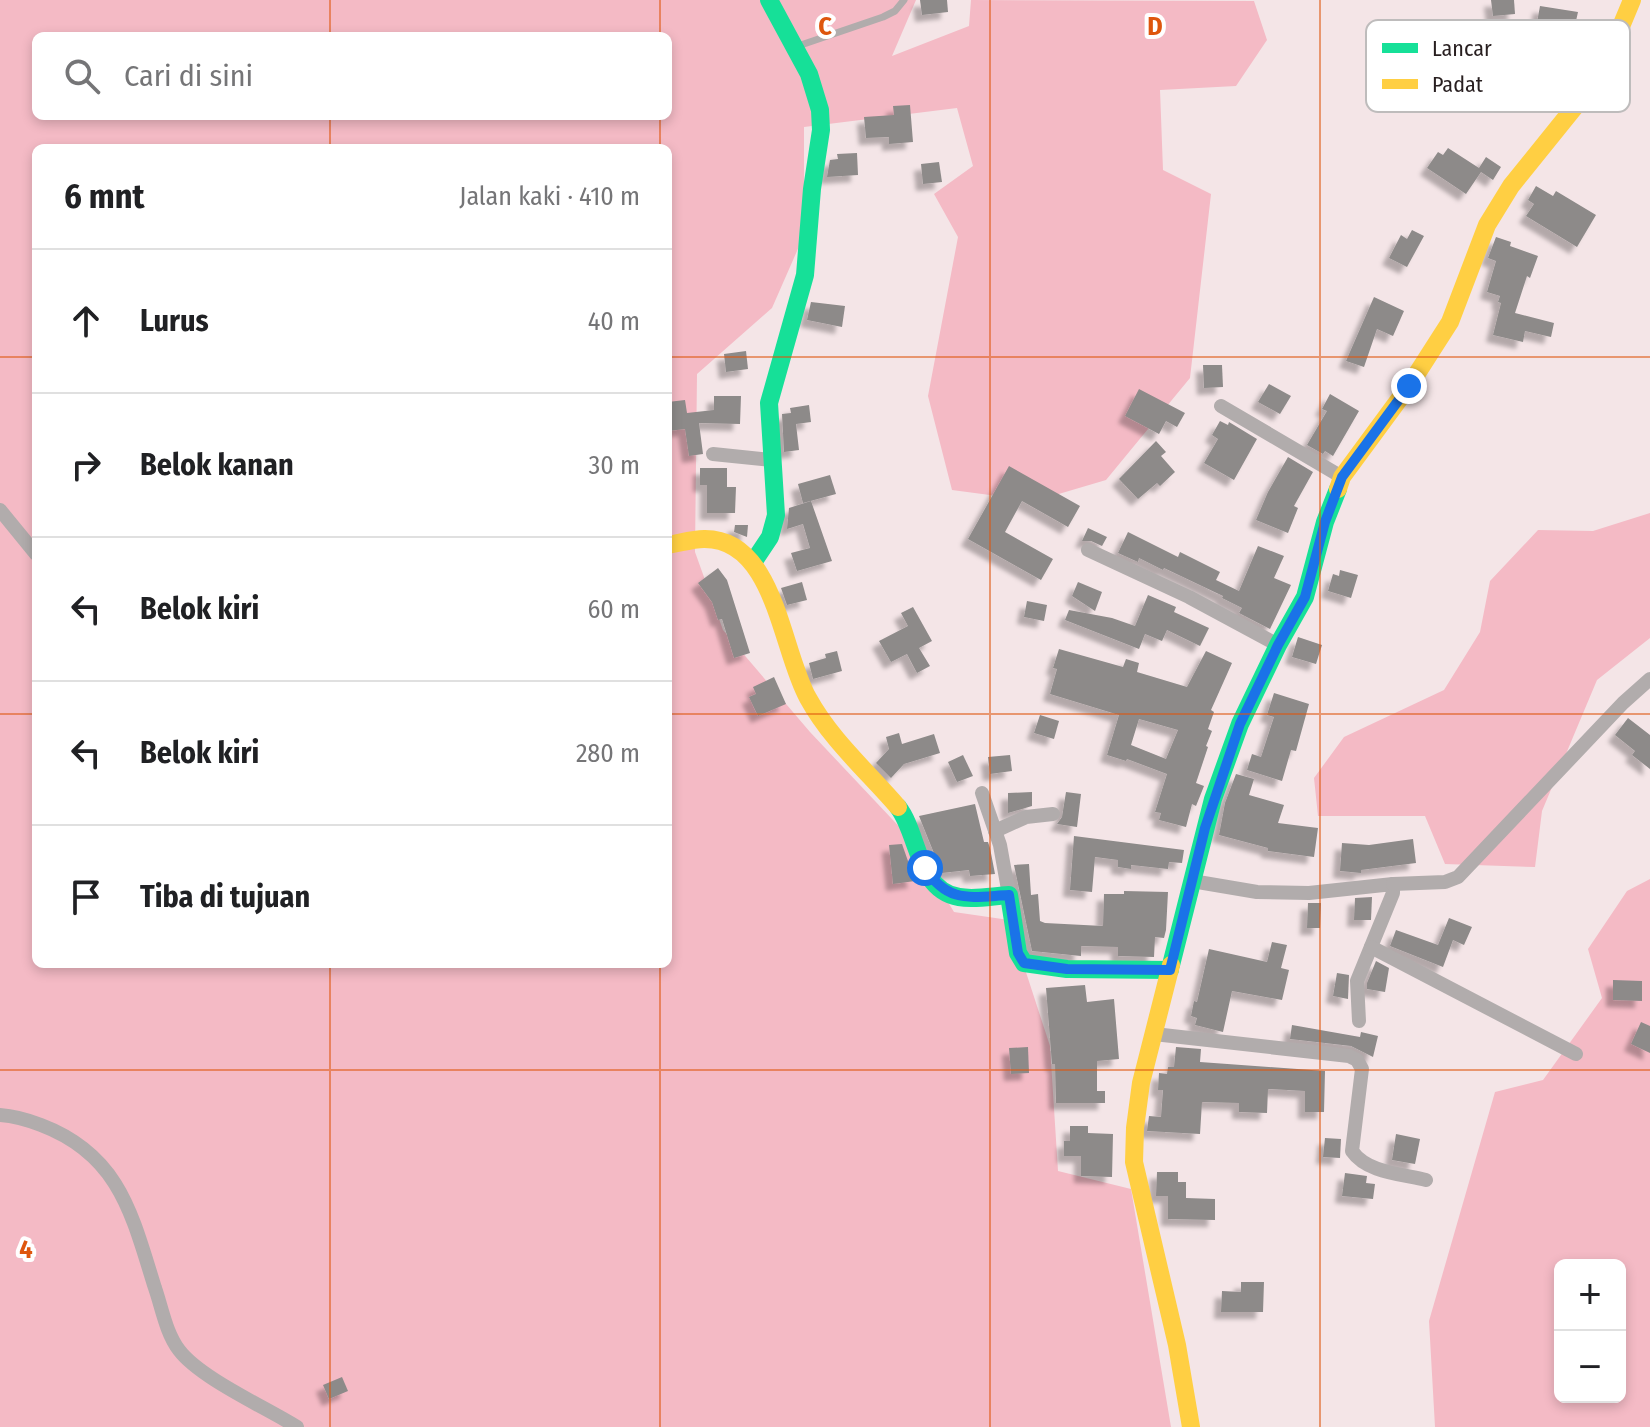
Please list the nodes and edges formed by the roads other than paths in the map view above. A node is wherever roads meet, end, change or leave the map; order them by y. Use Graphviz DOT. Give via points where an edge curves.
graph roads {
  1 [pos="769,0"];
  2 [pos="904,0"];
  3 [pos="1632,0"];
  4 [pos="1624,20"];
  5 [pos="793,48"];
  6 [pos="1572,112"];
  7 [pos="1221,406"];
  8 [pos="713,454"];
  9 [pos="771,460"];
  10 [pos="1342,477"];
  11 [pos="0,510"];
  12 [pos="672,544"];
  13 [pos="32,549"];
  14 [pos="1088,550"];
  15 [pos="754,561"];
  16 [pos="1278,645"];
  17 [pos="1650,679"];
  18 [pos="982,793"];
  19 [pos="1053,814"];
  20 [pos="995,831"];
  21 [pos="1192,881"];
  22 [pos="1393,884"];
  23 [pos="1009,895"];
  24 [pos="1371,947"];
  25 [pos="1170,970"];
  26 [pos="1359,1021"];
  27 [pos="1154,1034"];
  28 [pos="1576,1054"];
  29 [pos="0,1115"];
  30 [pos="1426,1180"];
  31 [pos="297,1427"];
  32 [pos="1191,1427"];
  1 -- 5 [label="street"];
  2 -- 5 [label="lane" via="883,17"];
  3 -- 4 [label="street"];
  5 -- 9 [label="street" via="816,92 821,130 805,275 769,403"];
  6 -- 10 [label="street" via="1511,186 1487,225 1450,322"];
  7 -- 10 [label="street"];
  8 -- 9 [label="street"];
  9 -- 15 [label="street" via="774,526"];
  10 -- 16 [label="street" via="1305,597"];
  11 -- 13 [label="street"];
  12 -- 15 [label="street" via="721,540"];
  14 -- 16 [label="street"];
  15 -- 23 [label="street" via="767,583 806,697 854,762 900,810 934,883 955,896"];
  16 -- 21 [label="street" via="1223,770"];
  17 -- 22 [label="street" via="1458,877"];
  18 -- 20 [label="street"];
  19 -- 20 [label="street" via="1026,817"];
  20 -- 23 [label="street"];
  21 -- 22 [label="street" via="1257,892 1309,893"];
  21 -- 25 [label="street"];
  22 -- 24 [label="street"];
  23 -- 25 [label="street" via="1024,963"];
  24 -- 26 [label="street" via="1357,981"];
  24 -- 28 [label="street"];
  25 -- 27 [label="street"];
  27 -- 30 [label="street" via="1357,1060 1362,1069 1352,1151 1371,1167"];
  27 -- 32 [label="street" via="1134,1119 1135,1173"];
  29 -- 31 [label="street" via="60,1132 106,1168 125,1202 178,1349 209,1375"];
}
